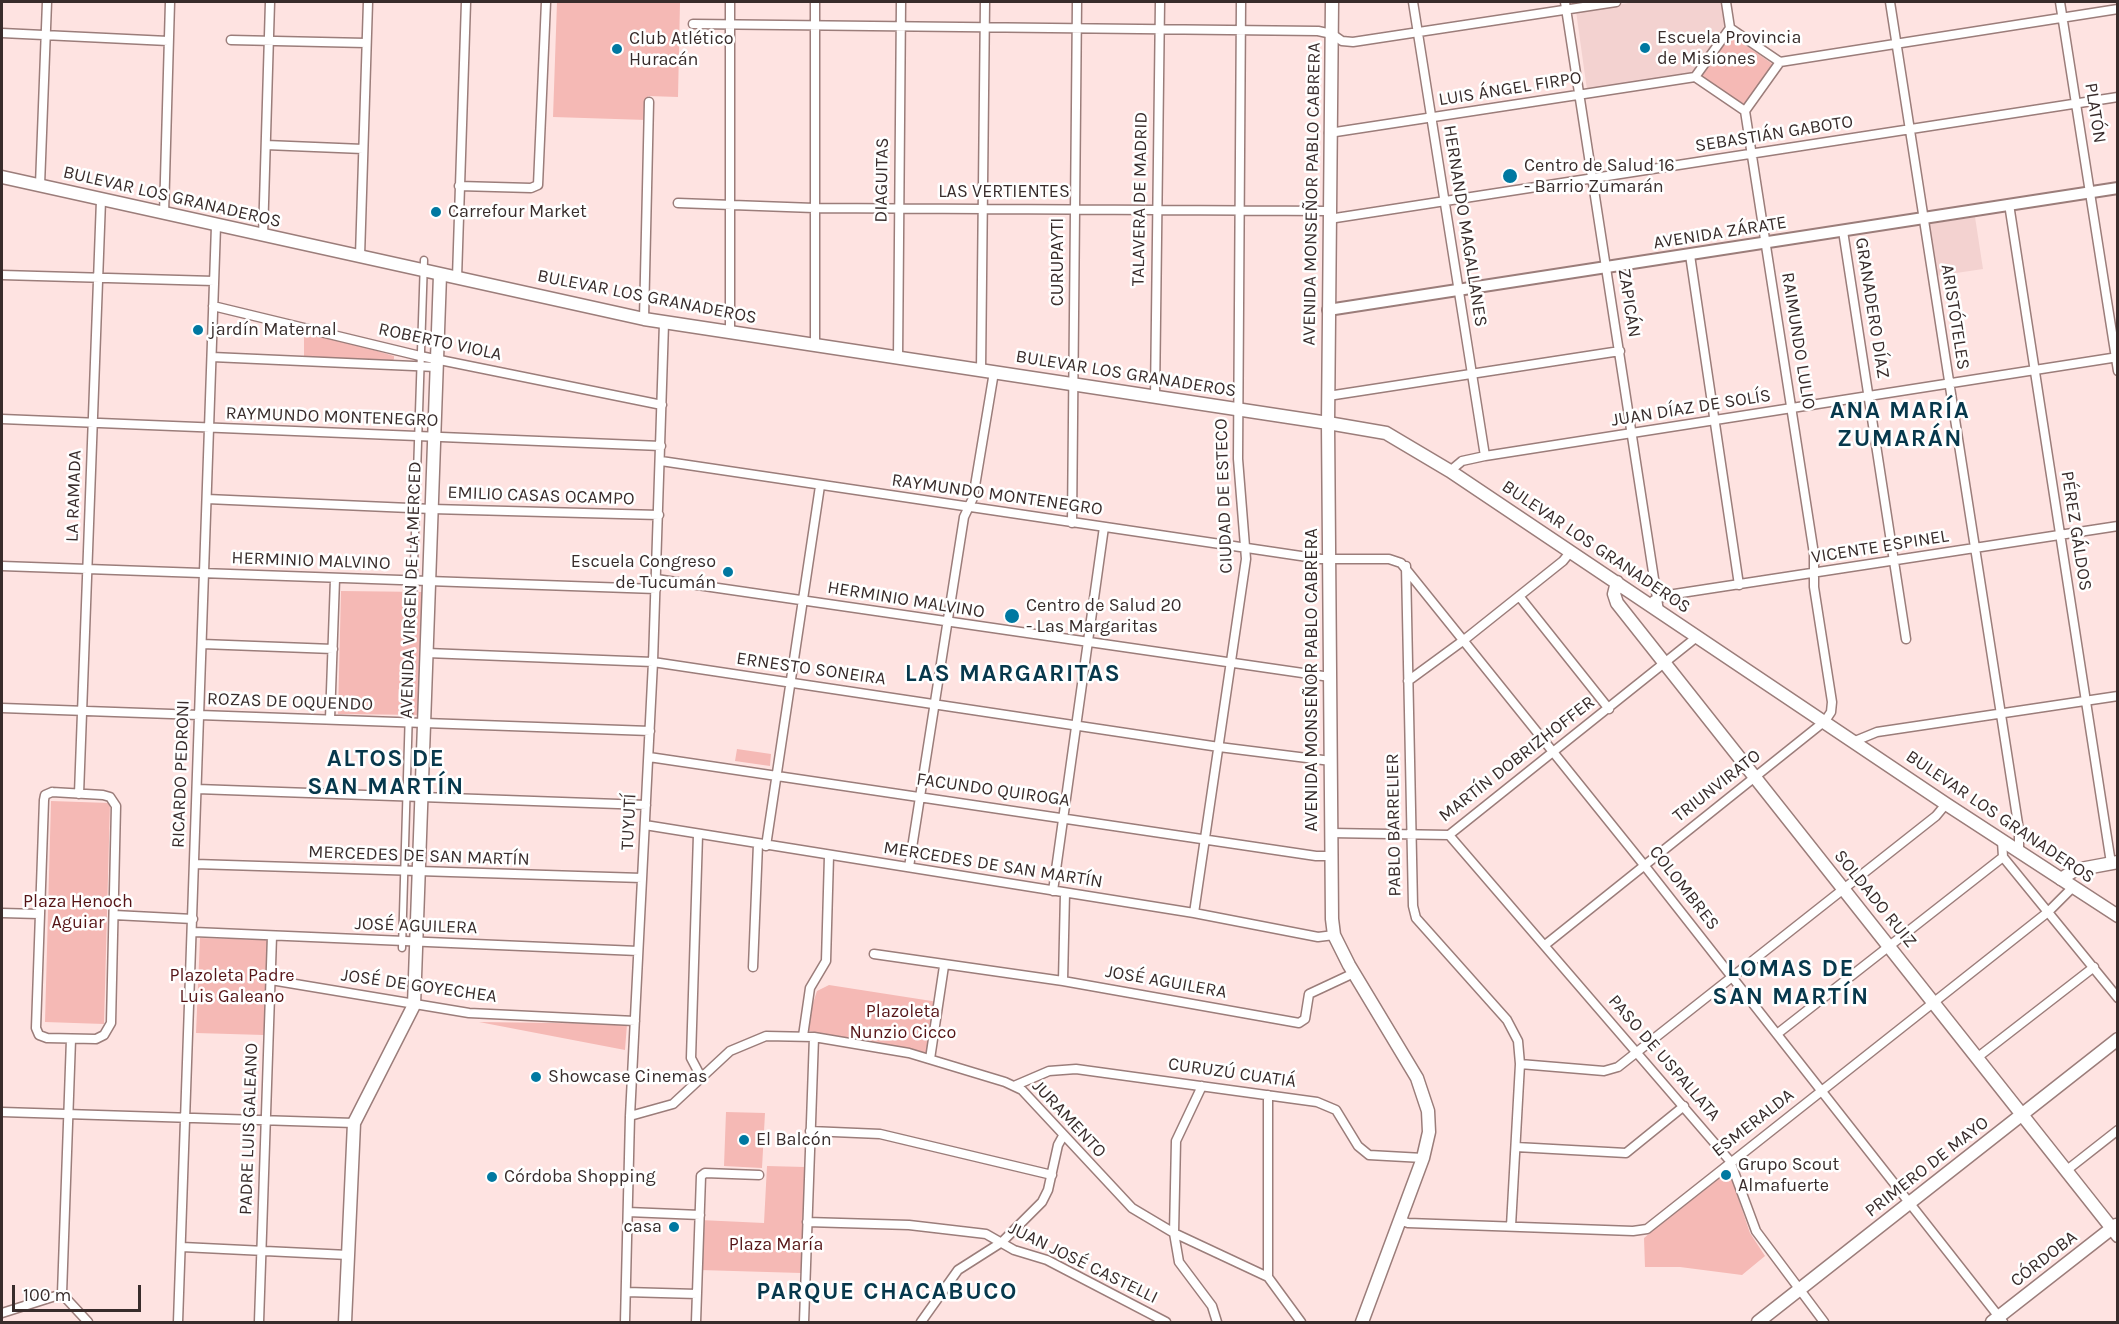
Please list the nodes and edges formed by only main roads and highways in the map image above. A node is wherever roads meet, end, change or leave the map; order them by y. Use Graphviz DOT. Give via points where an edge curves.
graph roads {
  1 [pos="1332,2"];
  2 [pos="2,177"];
  3 [pos="440,275"];
  4 [pos="1328,423"];
  5 [pos="1617,582"];
  6 [pos="2114,863"];
  7 [pos="2061,879"];
  8 [pos="2118,916"];
  9 [pos="2118,1039"];
  10 [pos="2023,1113"];
  11 [pos="2116,1230"];
  12 [pos="1998,1321"];
  13 [pos="345,1323"];
  14 [pos="1362,1323"];
  15 [pos="1758,1323"];
  1 -- 4 [label="main road, AVENIDA MONSEÑOR PABLO CABRERA"];
  2 -- 3 [label="main road, BULEVAR LOS GRANADEROS" via="263,236 424,265"];
  3 -- 4 [label="main road, BULEVAR LOS GRANADEROS" via="644,319"];
  3 -- 13 [label="main road, AVENIDA VIRGEN DE LA MERCED" via="414,1005 354,1123"];
  4 -- 5 [label="main road, BULEVAR LOS GRANADEROS" via="1386,433"];
  4 -- 14 [label="main road, AVENIDA MONSEÑOR PABLO CABRERA" via="1334,935 1421,1088 1429,1132"];
  5 -- 7 [label="main road, BULEVAR LOS GRANADEROS"];
  5 -- 10 [label="main road, SOLDADO RUIZ" via="1617,603"];
  6 -- 7 [label="main road" via="2075,870"];
  7 -- 8 [label="main road, BULEVAR LOS GRANADEROS"];
  9 -- 10 [label="main road, PRIMERO DE MAYO"];
  10 -- 11 [label="main road, SOLDADO RUIZ"];
  10 -- 15 [label="main road, PRIMERO DE MAYO"];
  11 -- 12 [label="main road, CÓRDOBA"];
}
